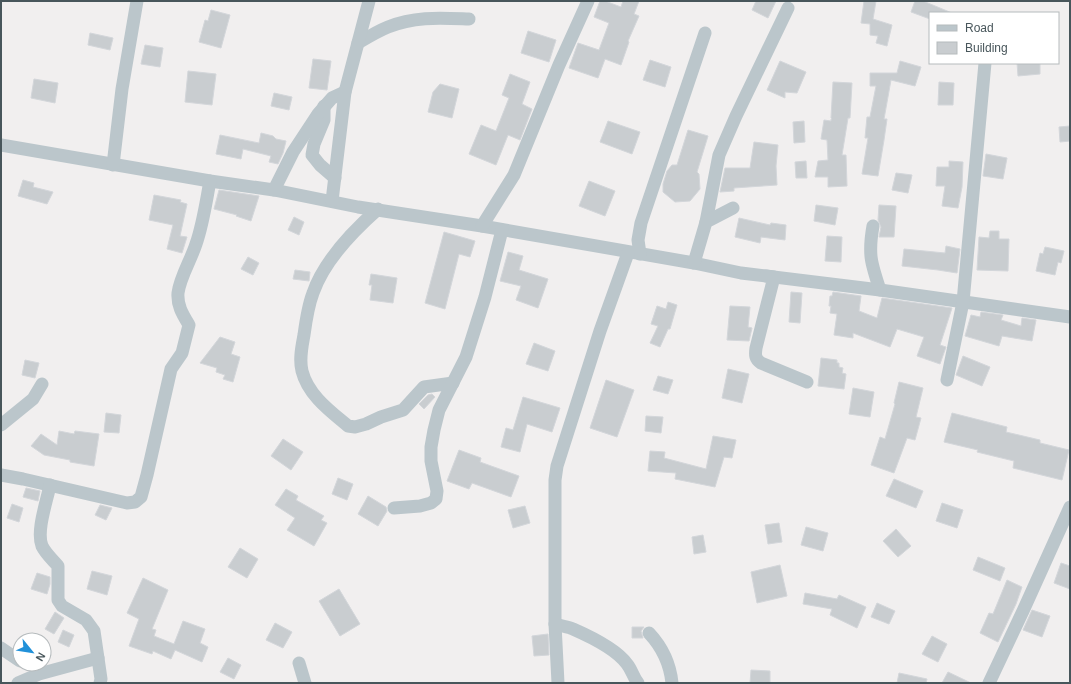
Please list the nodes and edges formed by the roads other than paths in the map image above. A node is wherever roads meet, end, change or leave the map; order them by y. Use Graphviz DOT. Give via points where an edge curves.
graph roads {
  1 [pos="137,1"];
  2 [pos="369,1"];
  3 [pos="588,1"];
  4 [pos="788,8"];
  5 [pos="469,19"];
  6 [pos="705,33"];
  7 [pos="358,43"];
  8 [pos="985,64"];
  9 [pos="345,92"];
  10 [pos="324,106"];
  11 [pos="1,144"];
  12 [pos="113,165"];
  13 [pos="335,178"];
  14 [pos="210,181"];
  15 [pos="274,190"];
  16 [pos="332,201"];
  17 [pos="733,208"];
  18 [pos="378,209"];
  19 [pos="706,222"];
  20 [pos="482,226"];
  21 [pos="873,226"];
  22 [pos="502,230"];
  23 [pos="634,254"];
  24 [pos="694,263"];
  25 [pos="741,273"];
  26 [pos="880,290"];
  27 [pos="963,302"];
  28 [pos="1070,317"];
  29 [pos="947,380"];
  30 [pos="807,382"];
  31 [pos="453,383"];
  32 [pos="42,384"];
  33 [pos="1,425"];
  34 [pos="1,475"];
  35 [pos="50,485"];
  36 [pos="1070,507"];
  37 [pos="394,508"];
  38 [pos="555,624"];
  39 [pos="649,633"];
  40 [pos="1,648"];
  41 [pos="12,656"];
  42 [pos="98,658"];
  43 [pos="299,662"];
  44 [pos="36,672"];
  45 [pos="39,674"];
  46 [pos="18,683"];
  47 [pos="100,683"];
  48 [pos="305,683"];
  49 [pos="558,683"];
  50 [pos="638,683"];
  51 [pos="672,683"];
  52 [pos="989,683"];
  1 -- 12 [label="street" via="122,89"];
  2 -- 7 [label="street"];
  3 -- 20 [label="street" via="514,175"];
  4 -- 19 [label="street" via="720,155"];
  5 -- 7 [label="street" via="411,20 388,27"];
  6 -- 23 [label="street" via="641,223"];
  7 -- 9 [label="street"];
  8 -- 27 [label="street"];
  9 -- 10 [label="street" via="332,98"];
  9 -- 13 [label="street"];
  10 -- 13 [label="street" via="324,120 312,155"];
  10 -- 15 [label="street" via="293,152"];
  11 -- 12 [label="street"];
  12 -- 14 [label="street"];
  13 -- 16 [label="street"];
  14 -- 15 [label="street"];
  14 -- 35 [label="street" via="199,235 178,293 181,312 189,324 182,354 171,369 141,497 135,502 127,503"];
  15 -- 16 [label="street"];
  16 -- 18 [label="street"];
  17 -- 19 [label="street"];
  18 -- 20 [label="street"];
  18 -- 31 [label="street" via="345,241 318,281 306,320 301,356 302,372 316,398 348,426 355,427 403,410 424,388"];
  19 -- 24 [label="street"];
  20 -- 22 [label="street"];
  21 -- 26 [label="street" via="871,263"];
  22 -- 23 [label="street"];
  22 -- 31 [label="street" via="476,327 466,357"];
  23 -- 24 [label="street"];
  23 -- 38 [label="street" via="600,331 557,466"];
  24 -- 25 [label="street"];
  25 -- 26 [label="street"];
  25 -- 30 [label="street" via="774,277 756,348 757,360"];
  26 -- 27 [label="street"];
  27 -- 28 [label="street"];
  27 -- 29 [label="street"];
  31 -- 37 [label="street" via="439,410 431,447 436,499 431,503"];
  32 -- 33 [label="street" via="33,399"];
  34 -- 35 [label="street"];
  35 -- 42 [label="street" via="40,538 47,554 58,566 58,600 62,606 86,620 94,631"];
  36 -- 52 [label="street"];
  38 -- 49 [label="street"];
  38 -- 50 [label="street" via="572,628 621,657"];
  39 -- 51 [label="street" via="664,651"];
  40 -- 41 [label="street"];
  42 -- 45 [label="street"];
  42 -- 47 [label="street"];
  43 -- 48 [label="street"];
  44 -- 45 [label="street"];
  45 -- 46 [label="street"];
}
